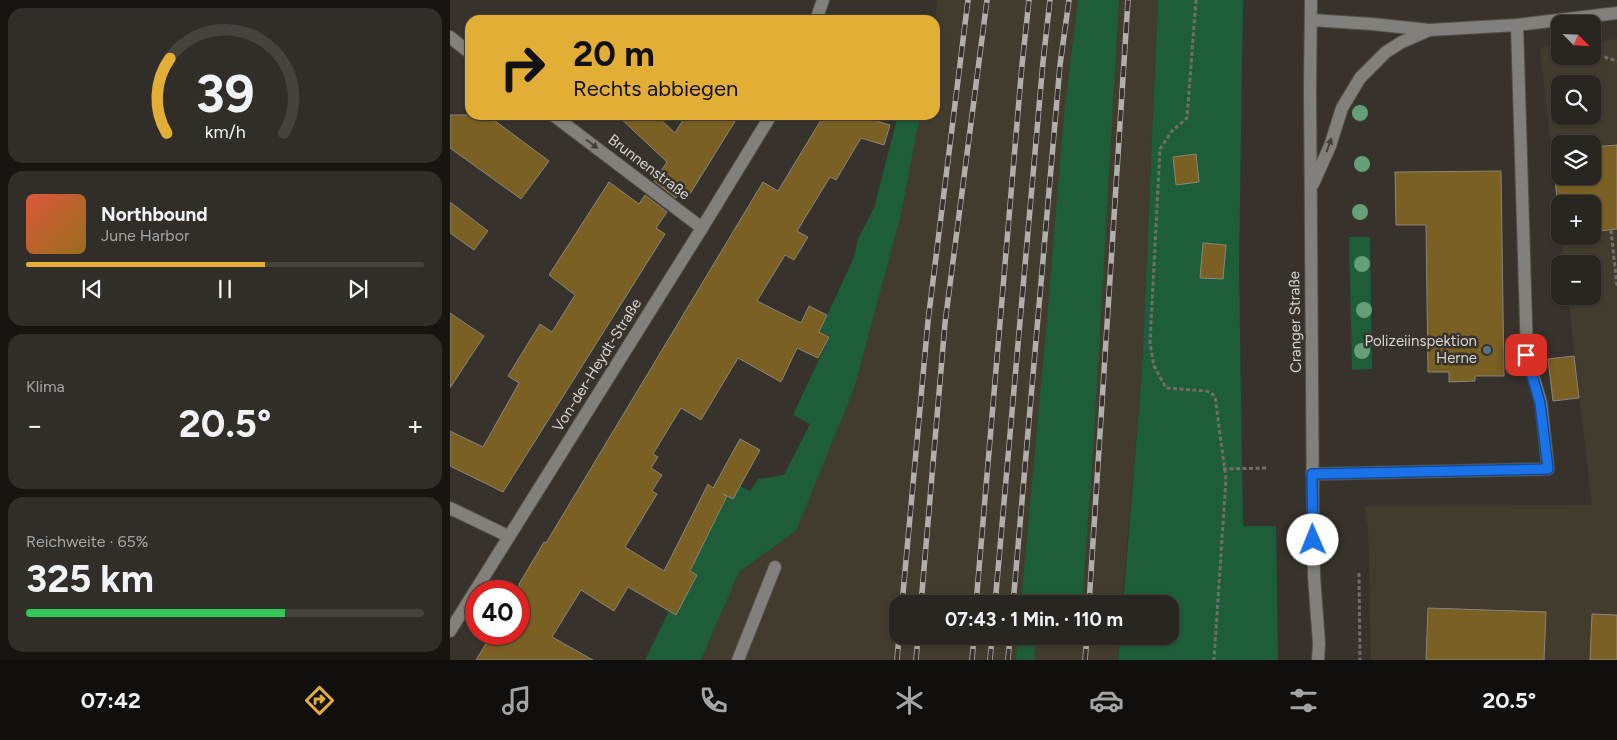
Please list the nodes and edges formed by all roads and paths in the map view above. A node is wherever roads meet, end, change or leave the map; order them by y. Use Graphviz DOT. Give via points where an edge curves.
graph roads {
  1 [pos="823,0"];
  2 [pos="1196,0"];
  3 [pos="1311,0"];
  4 [pos="1617,13"];
  5 [pos="818,15"];
  6 [pos="1311,20"];
  7 [pos="1517,25"];
  8 [pos="1430,30"];
  9 [pos="450,37"];
  10 [pos="465,48"];
  11 [pos="1601,56"];
  12 [pos="1617,61"];
  13 [pos="560,120"];
  14 [pos="768,120"];
  15 [pos="1310,190"];
  16 [pos="702,228"];
  17 [pos="1611,230"];
  18 [pos="1617,286"];
  19 [pos="1267,468"];
  20 [pos="1223,469"];
  21 [pos="1312,474"];
  22 [pos="450,508"];
  23 [pos="508,536"];
  24 [pos="775,567"];
  25 [pos="1359,573"];
  26 [pos="450,631"];
  27 [pos="1319,643"];
  28 [pos="738,660"];
  29 [pos="1214,660"];
  30 [pos="1318,660"];
  31 [pos="1323,660"];
  32 [pos="1360,660"];
  1 -- 5 [label="street"];
  2 -- 20 [label="path" via="1187,118 1172,131 1160,149 1150,343 1154,366 1166,388 1207,391 1215,396"];
  3 -- 6 [label="street, Cranger Straße"];
  4 -- 7 [label="street"];
  6 -- 8 [label="street"];
  6 -- 15 [label="street, Cranger Straße"];
  7 -- 8 [label="street"];
  7 -- 21 [label="street" via="1526,355 1540,403 1548,469"];
  15 -- 8 [label="street, one-way" via="1330,146 1342,108 1360,78 1386,52"];
  9 -- 10 [label="street"];
  11 -- 12 [label="path"];
  13 -- 16 [label="street, Brunnenstraße, one-way"];
  14 -- 16 [label="street, Von-der-Heydt-Straße"];
  15 -- 21 [label="street, Cranger Straße"];
  16 -- 23 [label="street, Von-der-Heydt-Straße"];
  17 -- 18 [label="path"];
  19 -- 20 [label="path"];
  20 -- 29 [label="path" via="1226,479"];
  21 -- 27 [label="street, Cranger Straße"];
  22 -- 23 [label="street"];
  23 -- 26 [label="street, Von-der-Heydt-Straße"];
  24 -- 28 [label="street"];
  25 -- 32 [label="path"];
  27 -- 30 [label="street, Cranger Straße"];
  27 -- 31 [label="street, Cranger Straße"];
}
